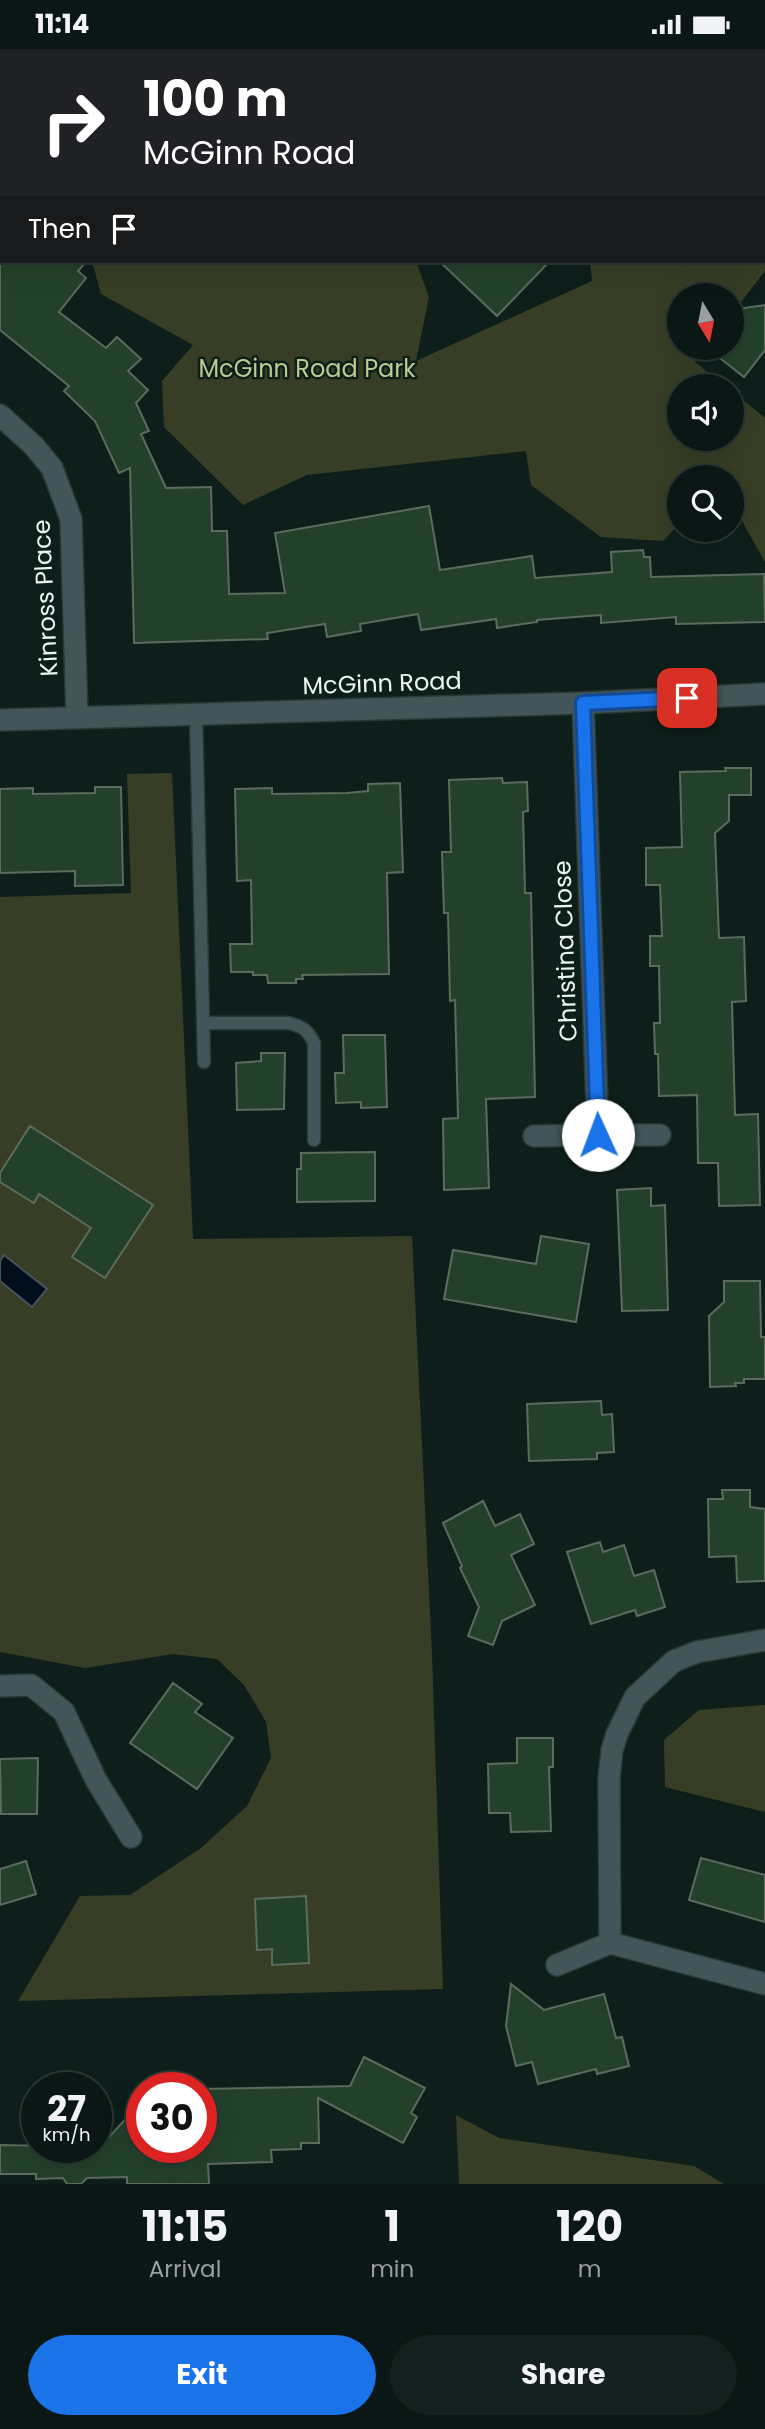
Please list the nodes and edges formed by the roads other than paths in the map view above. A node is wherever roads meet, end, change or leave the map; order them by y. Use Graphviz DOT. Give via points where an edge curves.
graph roads {
  1 [pos="0,415"];
  2 [pos="765,694"];
  3 [pos="583,703"];
  4 [pos="196,714"];
  5 [pos="77,718"];
  6 [pos="0,720"];
  7 [pos="203,1023"];
  8 [pos="204,1062"];
  9 [pos="598,1135"];
  10 [pos="660,1135"];
  11 [pos="534,1136"];
  12 [pos="314,1140"];
  13 [pos="765,1640"];
  14 [pos="0,1686"];
  15 [pos="131,1837"];
  16 [pos="610,1943"];
  17 [pos="557,1965"];
  18 [pos="765,1984"];
  1 -- 5 [label="street, Kinross Place" via="52,468 71,519"];
  2 -- 3 [label="street, McGinn Road"];
  3 -- 4 [label="street, McGinn Road"];
  3 -- 9 [label="street, Christina Close"];
  4 -- 5 [label="street, McGinn Road"];
  4 -- 7 [label="lane"];
  5 -- 6 [label="street, McGinn Road"];
  7 -- 8 [label="lane"];
  7 -- 12 [label="lane" via="288,1023 308,1032 314,1043"];
  9 -- 10 [label="street"];
  9 -- 11 [label="street"];
  13 -- 16 [label="street" via="697,1651 674,1661 635,1697 617,1734 609,1778"];
  14 -- 15 [label="street" via="31,1685 64,1712 96,1780"];
  16 -- 17 [label="street"];
  16 -- 18 [label="street"];
}
